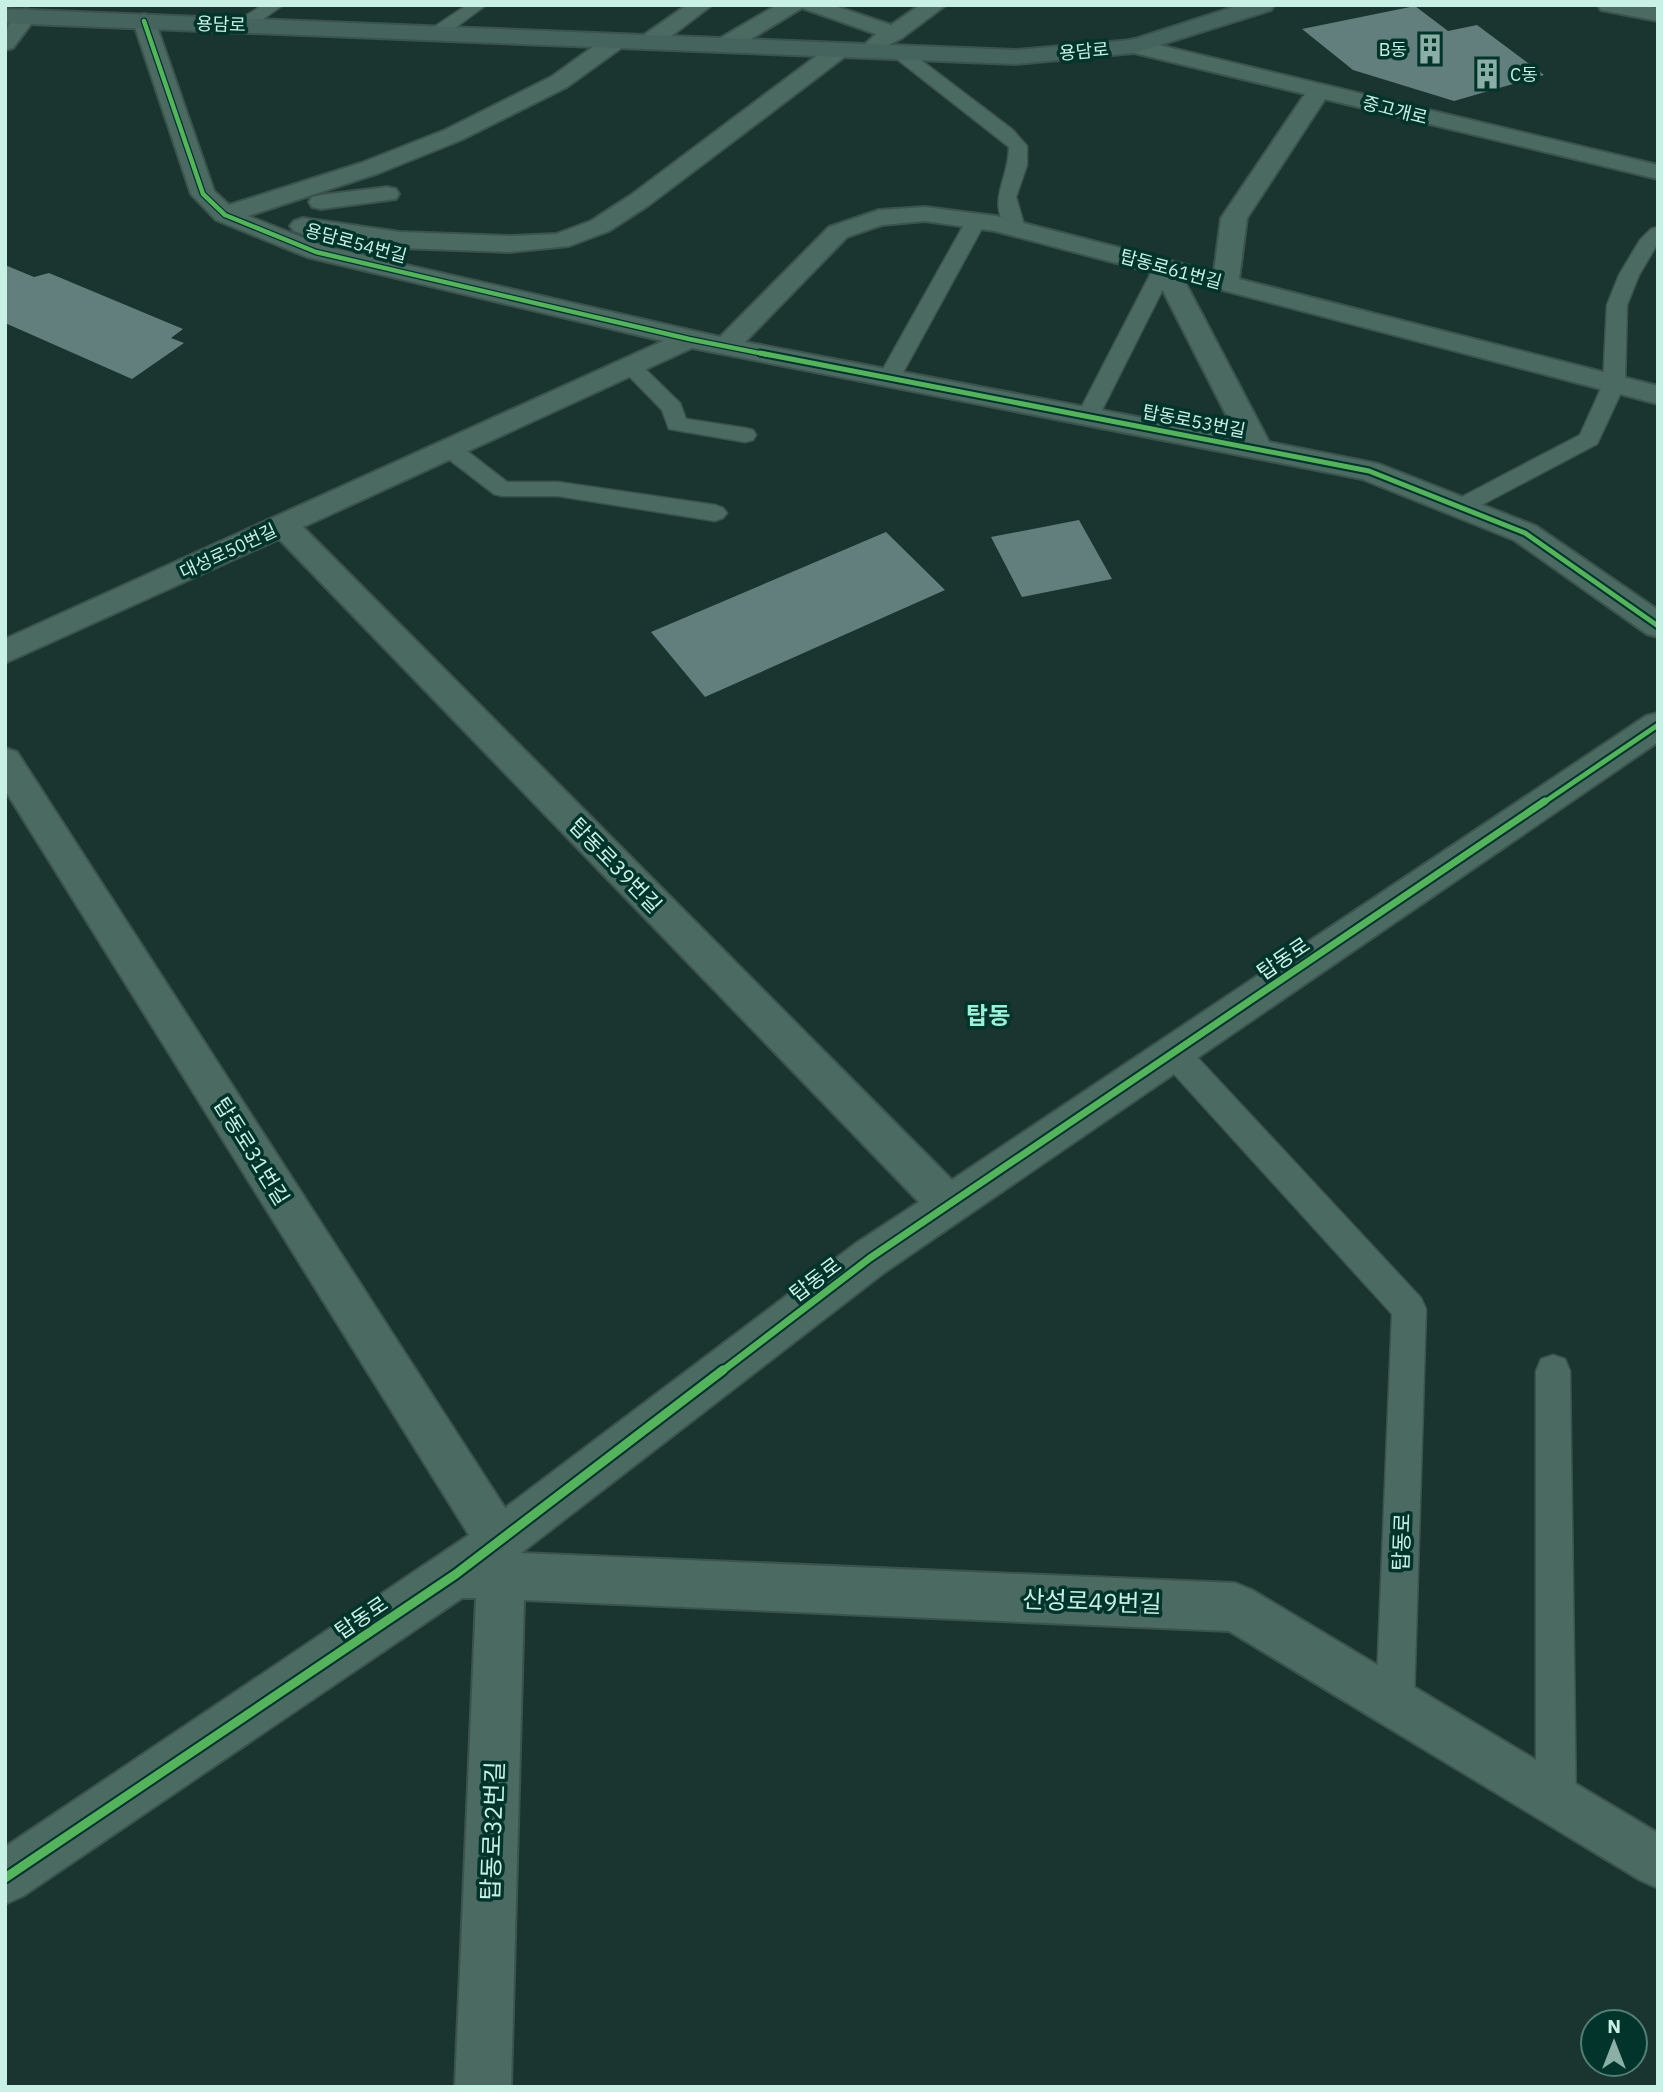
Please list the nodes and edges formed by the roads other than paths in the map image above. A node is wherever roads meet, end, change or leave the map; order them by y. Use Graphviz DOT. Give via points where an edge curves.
graph roads {
  1 [pos="275,5"];
  2 [pos="478,5"];
  3 [pos="701,5"];
  4 [pos="793,5"];
  5 [pos="810,5"];
  6 [pos="935,5"];
  7 [pos="1263,5"];
  8 [pos="1609,5"];
  9 [pos="21,13"];
  10 [pos="1658,15"];
  11 [pos="135,16"];
  12 [pos="243,25"];
  13 [pos="437,33"];
  14 [pos="616,41"];
  15 [pos="649,42"];
  16 [pos="896,42"];
  17 [pos="5,43"];
  18 [pos="725,45"];
  19 [pos="1133,46"];
  20 [pos="839,50"];
  21 [pos="1319,91"];
  22 [pos="1658,172"];
  23 [pos="387,194"];
  24 [pos="225,215"];
  25 [pos="976,221"];
  26 [pos="1015,229"];
  27 [pos="1658,233"];
  28 [pos="1164,267"];
  29 [pos="1225,283"];
  30 [pos="689,339"];
  31 [pos="726,346"];
  32 [pos="629,366"];
  33 [pos="889,378"];
  34 [pos="1614,384"];
  35 [pos="1658,395"];
  36 [pos="1088,416"];
  37 [pos="745,435"];
  38 [pos="450,449"];
  39 [pos="1258,449"];
  40 [pos="1461,507"];
  41 [pos="715,513"];
  42 [pos="283,525"];
  43 [pos="1658,626"];
  44 [pos="5,652"];
  45 [pos="1658,725"];
  46 [pos="5,761"];
  47 [pos="1174,1053"];
  48 [pos="948,1205"];
  49 [pos="1553,1371"];
  50 [pos="486,1564"];
  51 [pos="1395,1703"];
  52 [pos="1556,1801"];
  53 [pos="1658,1862"];
  54 [pos="5,1878"];
  55 [pos="483,2087"];
  1 -- 12 [label="lane"];
  2 -- 13 [label="lane"];
  3 -- 15 [label="street"];
  4 -- 18 [label="street"];
  5 -- 16 [label="street"];
  6 -- 16 [label="street"];
  7 -- 19 [label="main road, 용담로"];
  8 -- 10 [label="street"];
  9 -- 11 [label="main road, 용담로"];
  9 -- 17 [label="street"];
  11 -- 12 [label="main road, 용담로"];
  11 -- 24 [label="street, 용담로54번길" via="203,194"];
  12 -- 13 [label="main road, 용담로"];
  13 -- 14 [label="main road, 용담로"];
  14 -- 15 [label="main road, 용담로"];
  14 -- 24 [label="street" via="559,82 453,135 370,168"];
  15 -- 18 [label="main road, 용담로"];
  16 -- 19 [label="main road, 용담로" via="1015,57"];
  16 -- 20 [label="main road, 용담로" via="866,51"];
  16 -- 26 [label="lane" via="1018,146 1018,165 1006,197"];
  18 -- 20 [label="main road, 용담로"];
  19 -- 21 [label="street, 중고개로"];
  20 -- 24 [label="street, 용담로54번길" via="600,226 559,241 400,240"];
  21 -- 22 [label="street, 중고개로"];
  21 -- 29 [label="street" via="1234,218"];
  23 -- 24 [label="street"];
  24 -- 30 [label="street, 용담로54번길" via="316,252"];
  25 -- 26 [label="street, 탑동로61번길"];
  25 -- 31 [label="street, 탑동로61번길" via="925,214 878,218 838,232"];
  25 -- 33 [label="lane"];
  26 -- 28 [label="street, 탑동로61번길"];
  27 -- 34 [label="lane" via="1629,275 1617,305"];
  28 -- 29 [label="street, 탑동로61번길"];
  28 -- 36 [label="lane"];
  28 -- 39 [label="street"];
  29 -- 34 [label="street, 탑동로61번길"];
  30 -- 31 [label="street, 탑동로53번길"];
  30 -- 32 [label="street, 대성로50번길"];
  31 -- 33 [label="street, 탑동로53번길"];
  32 -- 37 [label="lane" via="672,408 677,424"];
  32 -- 38 [label="street, 대성로50번길"];
  33 -- 36 [label="street, 탑동로53번길"];
  34 -- 35 [label="street, 탑동로61번길"];
  34 -- 40 [label="lane" via="1589,439"];
  36 -- 39 [label="street, 탑동로53번길"];
  38 -- 41 [label="lane" via="502,489 558,489"];
  38 -- 42 [label="street, 대성로50번길"];
  39 -- 40 [label="street, 탑동로53번길" via="1369,471"];
  40 -- 43 [label="street, 탑동로53번길" via="1525,533"];
  42 -- 44 [label="street, 대성로50번길"];
  42 -- 48 [label="street, 탑동로39번길"];
  45 -- 47 [label="street, 탑동로"];
  46 -- 50 [label="street, 탑동로31번길"];
  47 -- 48 [label="street, 탑동로"];
  47 -- 51 [label="lane, 탑동로" via="1409,1309"];
  48 -- 50 [label="street, 탑동로" via="870,1258"];
  49 -- 52 [label="lane"];
  50 -- 51 [label="street, 산성로49번길" via="1235,1607"];
  50 -- 54 [label="street, 탑동로"];
  50 -- 55 [label="street, 탑동로32번길"];
  51 -- 52 [label="street, 산성로49번길"];
  52 -- 53 [label="street, 산성로49번길"];
}
